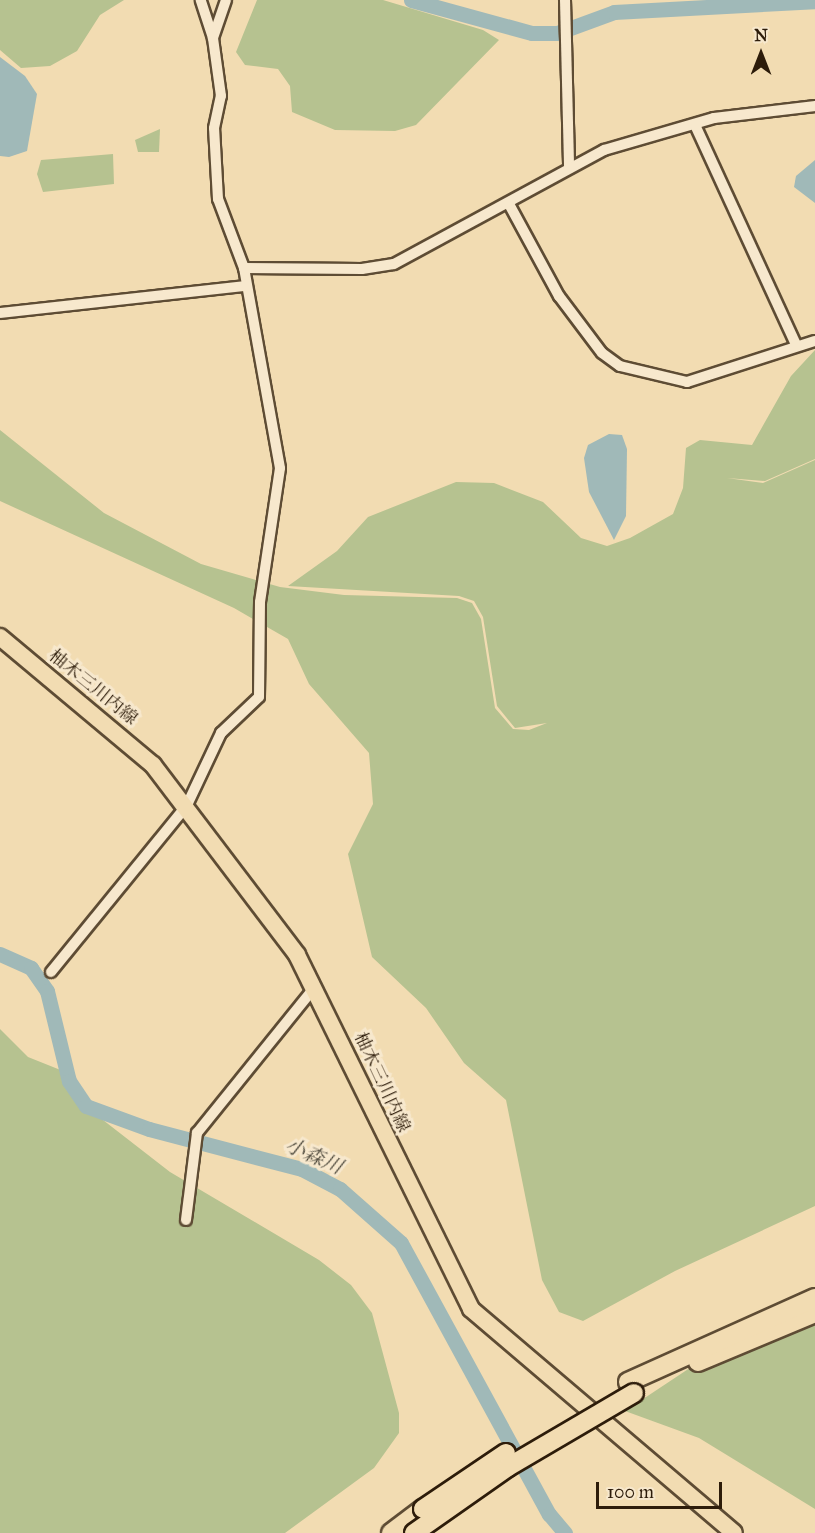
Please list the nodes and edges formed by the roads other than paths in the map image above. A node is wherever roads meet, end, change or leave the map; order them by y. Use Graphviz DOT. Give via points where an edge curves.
graph roads {
  1 [pos="201,0"];
  2 [pos="226,0"];
  3 [pos="565,0"];
  4 [pos="213,38"];
  5 [pos="815,106"];
  6 [pos="695,125"];
  7 [pos="569,168"];
  8 [pos="509,204"];
  9 [pos="244,268"];
  10 [pos="246,286"];
  11 [pos="0,313"];
  12 [pos="815,341"];
  13 [pos="796,345"];
  14 [pos="0,637"];
  15 [pos="187,805"];
  16 [pos="51,972"];
  17 [pos="316,986"];
  18 [pos="186,1220"];
  19 [pos="815,1298"];
  20 [pos="815,1313"];
  21 [pos="631,1388"];
  22 [pos="391,1533"];
  23 [pos="414,1533"];
  24 [pos="734,1533"];
  1 -- 4 [label="street"];
  2 -- 4 [label="street"];
  3 -- 7 [label="street"];
  4 -- 9 [label="street" via="221,96 214,128 218,199"];
  5 -- 6 [label="street"];
  6 -- 7 [label="street" via="616,146"];
  6 -- 13 [label="street"];
  7 -- 8 [label="street"];
  8 -- 9 [label="street" via="383,267"];
  8 -- 13 [label="street" via="559,296 602,353 620,366 687,382"];
  9 -- 10 [label="street"];
  10 -- 11 [label="street"];
  10 -- 15 [label="street" via="264,359 280,468 260,602 259,697 209,749"];
  12 -- 13 [label="street"];
  14 -- 15 [label="main road, 柚木三川内線" via="131,743"];
  15 -- 16 [label="street"];
  15 -- 17 [label="main road, 柚木三川内線"];
  17 -- 18 [label="street" via="197,1133"];
  17 -- 24 [label="main road, 柚木三川内線" via="471,1309"];
  19 -- 21 [label="highway"];
  20 -- 21 [label="highway"];
  21 -- 22 [label="highway, bridge" via="423,1509"];
  21 -- 23 [label="highway, bridge"];
}
